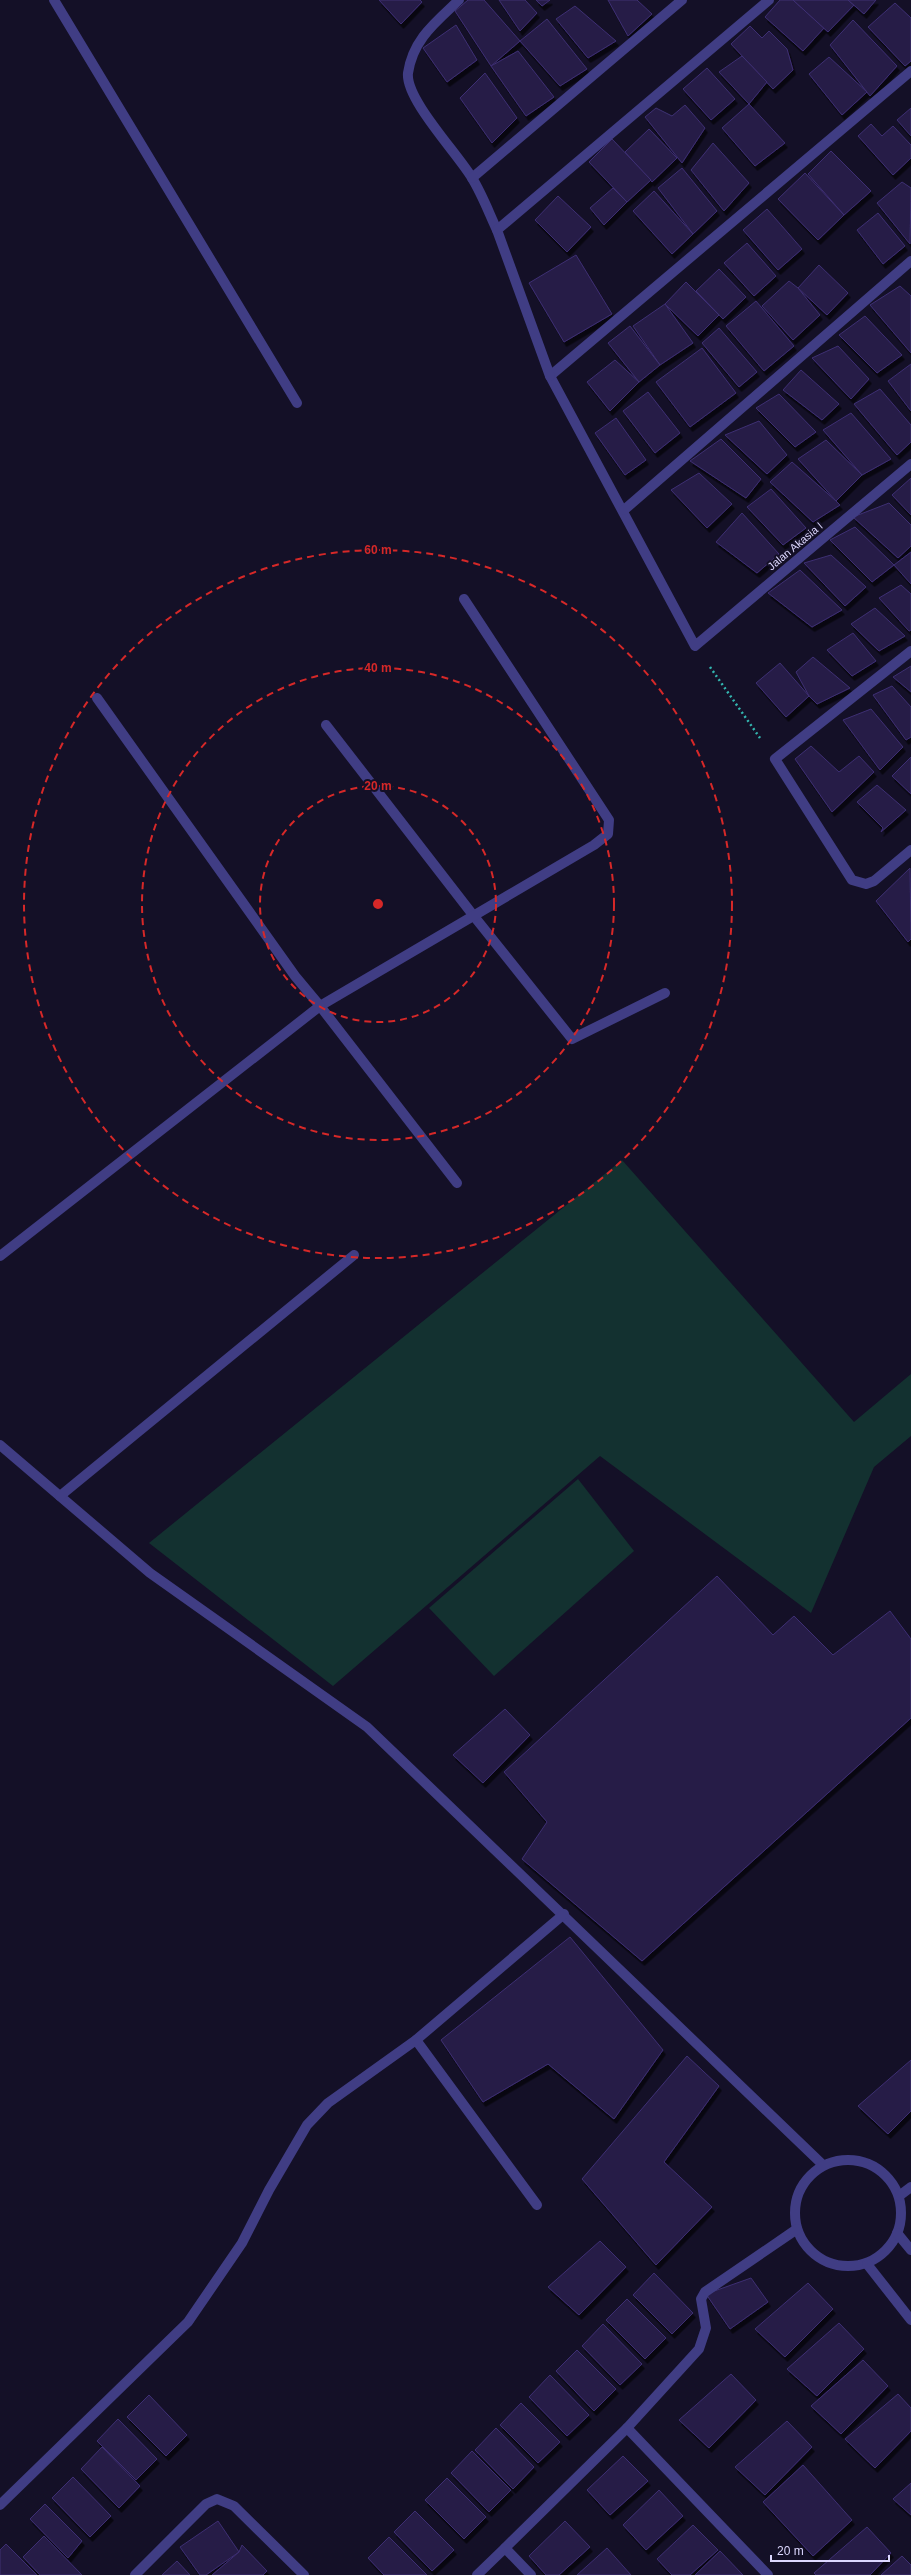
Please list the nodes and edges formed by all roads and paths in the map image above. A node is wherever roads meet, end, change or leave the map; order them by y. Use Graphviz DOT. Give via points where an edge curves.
graph roads {
  1 [pos="54,0"];
  2 [pos="459,0"];
  3 [pos="682,0"];
  4 [pos="770,0"];
  5 [pos="911,71"];
  6 [pos="472,178"];
  7 [pos="497,230"];
  8 [pos="911,261"];
  9 [pos="550,376"];
  10 [pos="297,403"];
  11 [pos="911,464"];
  12 [pos="624,510"];
  13 [pos="464,599"];
  14 [pos="695,646"];
  15 [pos="911,651"];
  16 [pos="97,698"];
  17 [pos="326,725"];
  18 [pos="775,759"];
  19 [pos="911,850"];
  20 [pos="473,915"];
  21 [pos="665,993"];
  22 [pos="320,1006"];
  23 [pos="457,1183"];
  24 [pos="354,1255"];
  25 [pos="0,1256"];
  26 [pos="0,1445"];
  27 [pos="60,1496"];
  28 [pos="564,1914"];
  29 [pos="416,2040"];
  30 [pos="823,2165"];
  31 [pos="911,2187"];
  32 [pos="899,2196"];
  33 [pos="537,2205"];
  34 [pos="797,2229"];
  35 [pos="897,2233"];
  36 [pos="911,2250"];
  37 [pos="867,2264"];
  38 [pos="911,2320"];
  39 [pos="627,2428"];
  40 [pos="0,2505"];
  41 [pos="505,2548"];
  42 [pos="135,2575"];
  43 [pos="304,2575"];
  44 [pos="477,2575"];
  45 [pos="531,2575"];
  46 [pos="768,2575"];
  1 -- 10 [label="street"];
  2 -- 6 [label="street" via="422,35 413,54 408,74 412,94"];
  3 -- 6 [label="street"];
  4 -- 7 [label="street"];
  5 -- 9 [label="street"];
  6 -- 7 [label="street"];
  7 -- 9 [label="street"];
  8 -- 12 [label="street"];
  9 -- 12 [label="street"];
  11 -- 14 [label="street, Jalan Akasia I"];
  12 -- 14 [label="street"];
  13 -- 20 [label="street" via="610,820 608,834 594,845"];
  14 -- 18 [label="path"];
  15 -- 18 [label="street"];
  16 -- 22 [label="street" via="295,976"];
  17 -- 20 [label="street"];
  18 -- 19 [label="street" via="852,880 866,884 874,881"];
  20 -- 21 [label="street" via="572,1039"];
  20 -- 22 [label="street"];
  22 -- 23 [label="street"];
  22 -- 25 [label="street"];
  24 -- 27 [label="street"];
  26 -- 27 [label="street"];
  27 -- 28 [label="street" via="150,1573 367,1727"];
  28 -- 29 [label="street"];
  28 -- 30 [label="street"];
  29 -- 33 [label="street"];
  29 -- 40 [label="street" via="328,2103 307,2125 242,2243 188,2322"];
  30 -- 32 [label="street" via="841,2159 859,2160 877,2167 891,2180"];
  30 -- 34 [label="street" via="808,2176 798,2192 794,2210"];
  31 -- 32 [label="street"];
  32 -- 35 [label="street" via="901,2215"];
  34 -- 37 [label="street" via="805,2245 819,2258 836,2265"];
  34 -- 39 [label="street" via="705,2292 702,2300 706,2328 699,2349"];
  35 -- 36 [label="street"];
  35 -- 37 [label="street" via="887,2249"];
  37 -- 38 [label="street"];
  39 -- 41 [label="street"];
  39 -- 46 [label="street"];
  41 -- 44 [label="street"];
  41 -- 45 [label="street"];
  42 -- 43 [label="street" via="206,2504 217,2499 234,2506"];
}
